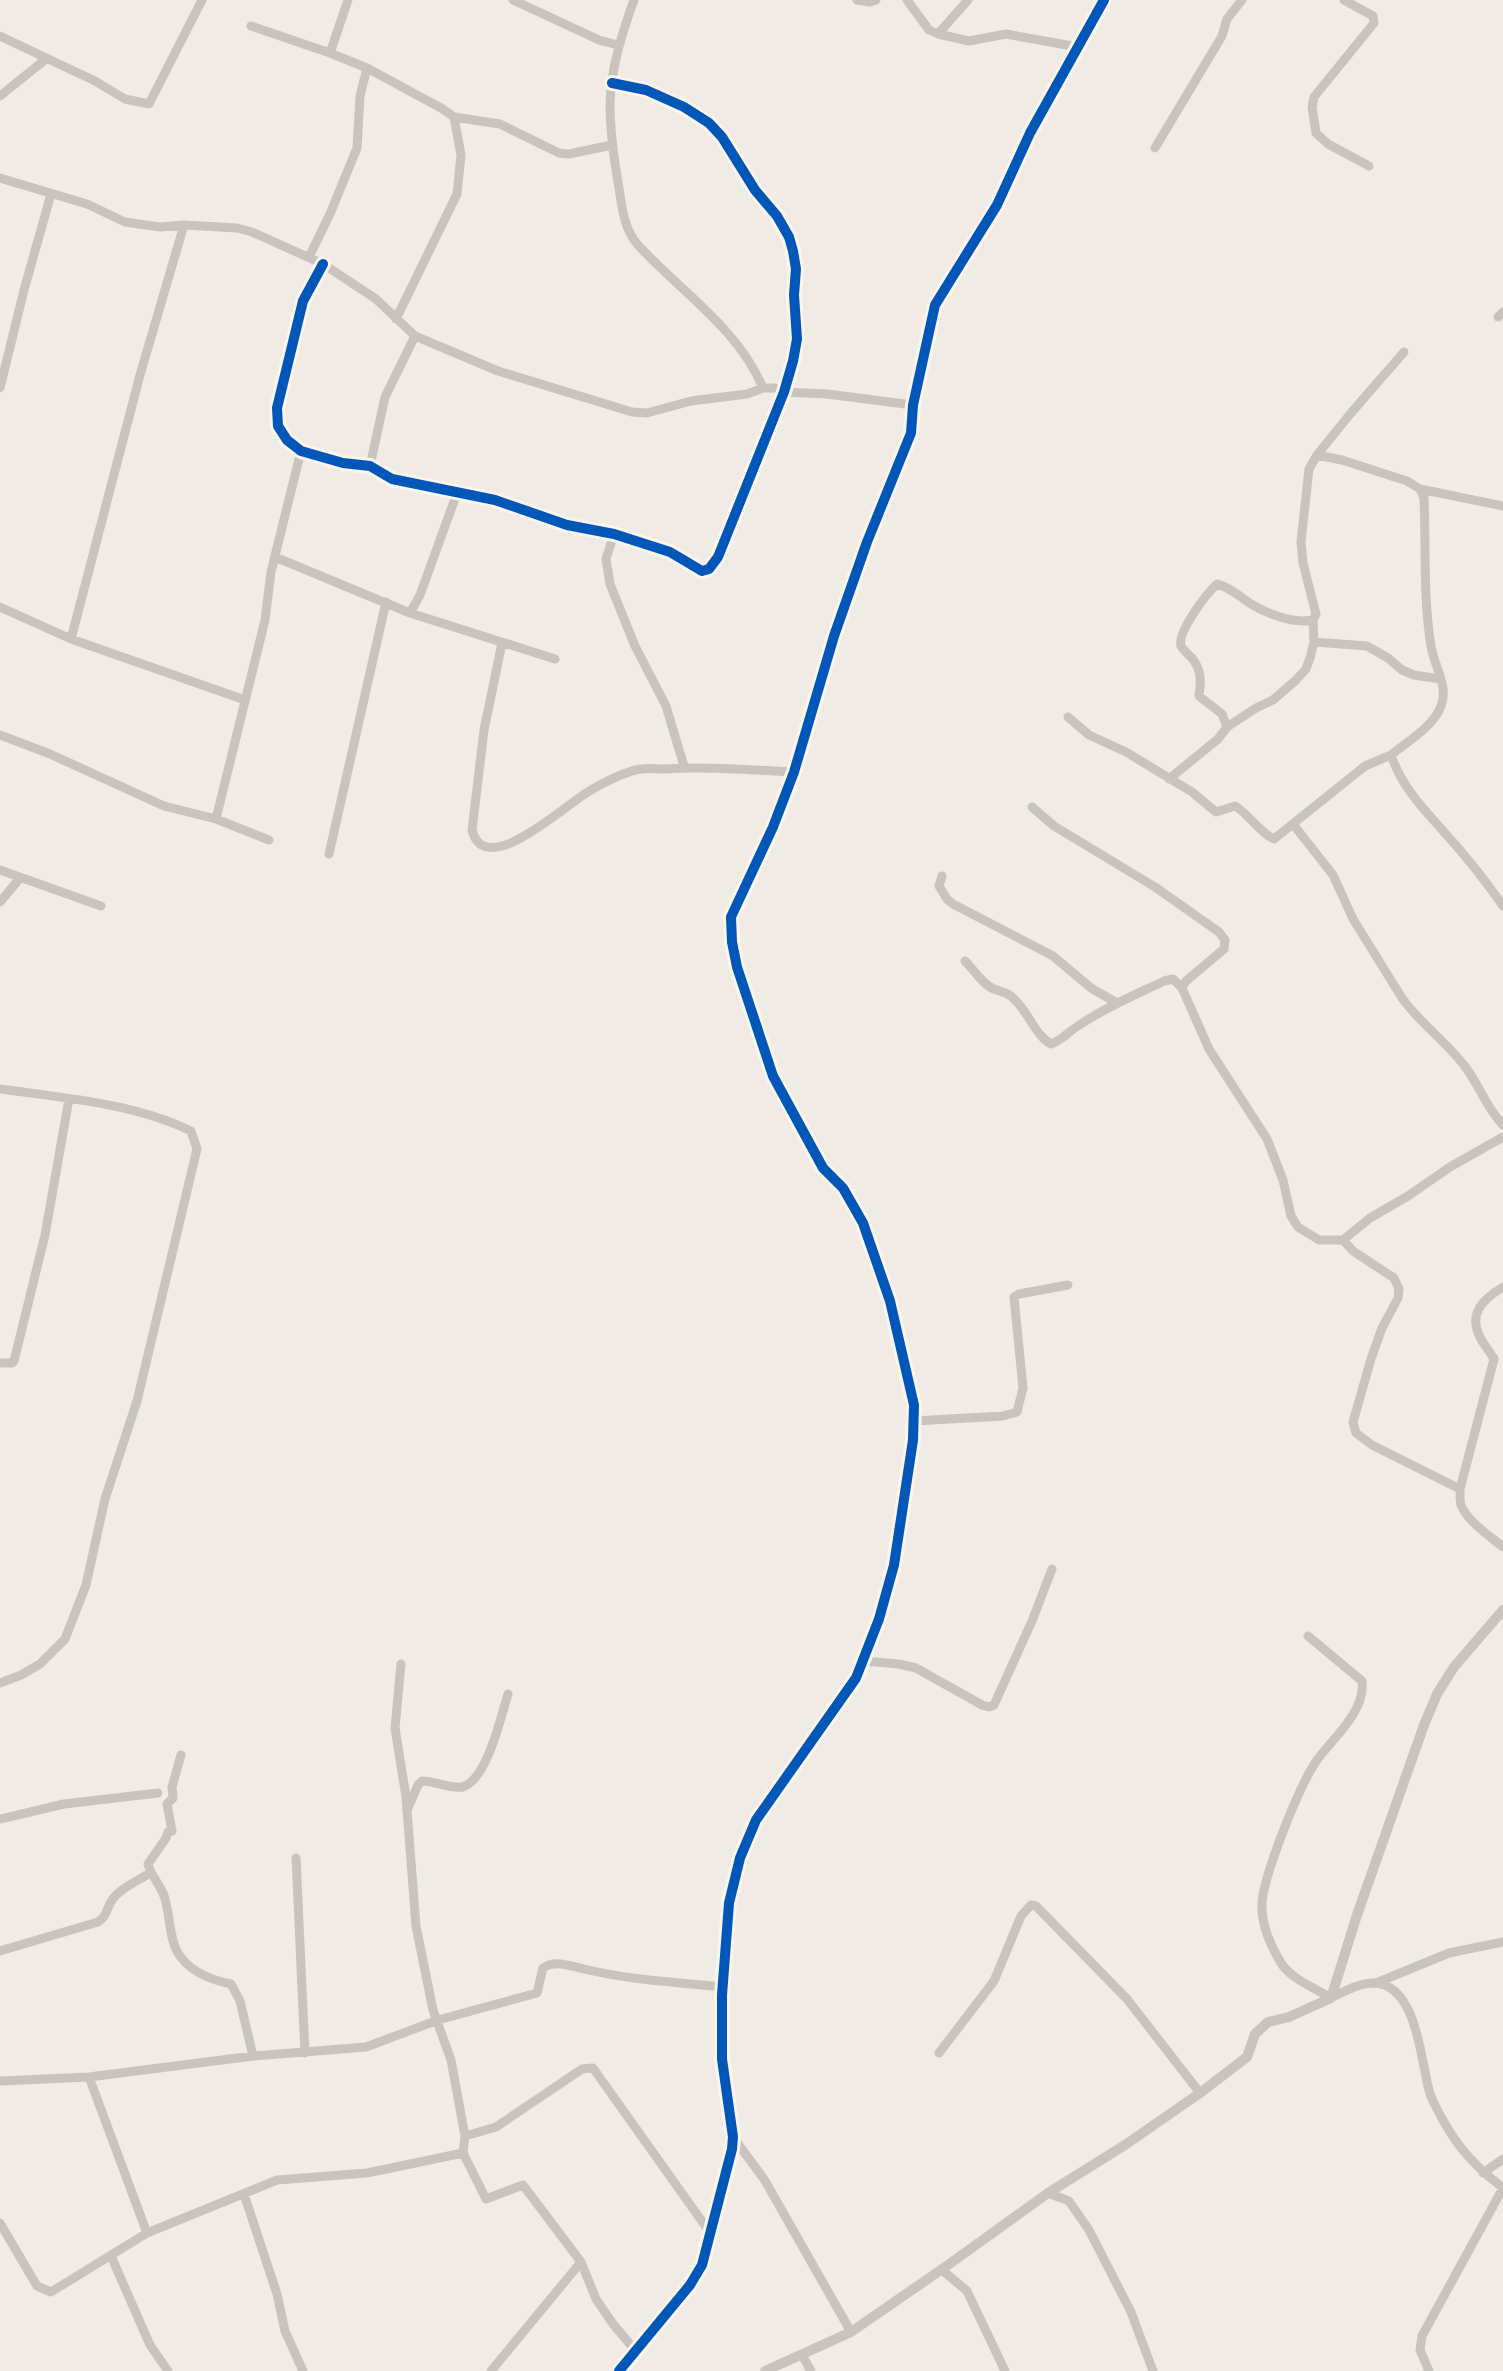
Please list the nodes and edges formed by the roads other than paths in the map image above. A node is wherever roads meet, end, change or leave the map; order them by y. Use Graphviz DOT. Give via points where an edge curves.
graph roads {
  1 [pos="202,0"];
  2 [pos="348,0"];
  3 [pos="513,0"];
  4 [pos="634,0"];
  5 [pos="857,0"];
  6 [pos="876,0"];
  7 [pos="907,0"];
  8 [pos="968,0"];
  9 [pos="1104,0"];
  10 [pos="1242,0"];
  11 [pos="1344,0"];
  12 [pos="251,26"];
  13 [pos="938,34"];
  14 [pos="0,36"];
  15 [pos="618,45"];
  16 [pos="1078,46"];
  17 [pos="330,53"];
  18 [pos="46,59"];
  19 [pos="367,68"];
  20 [pos="612,83"];
  21 [pos="0,96"];
  22 [pos="454,118"];
  23 [pos="612,146"];
  24 [pos="1155,148"];
  25 [pos="1369,166"];
  26 [pos="0,178"];
  27 [pos="51,194"];
  28 [pos="184,225"];
  29 [pos="309,257"];
  30 [pos="323,264"];
  31 [pos="396,319"];
  32 [pos="415,336"];
  33 [pos="5,341"];
  34 [pos="1404,352"];
  35 [pos="0,388"];
  36 [pos="763,388"];
  37 [pos="784,392"];
  38 [pos="912,405"];
  39 [pos="301,451"];
  40 [pos="1317,455"];
  41 [pos="370,466"];
  42 [pos="1420,489"];
  43 [pos="457,493"];
  44 [pos="1503,506"];
  45 [pos="614,534"];
  46 [pos="275,557"];
  47 [pos="386,602"];
  48 [pos="0,606"];
  49 [pos="410,613"];
  50 [pos="1312,620"];
  51 [pos="71,639"];
  52 [pos="1314,642"];
  53 [pos="502,643"];
  54 [pos="555,660"];
  55 [pos="1440,679"];
  56 [pos="245,700"];
  57 [pos="1068,717"];
  58 [pos="1227,727"];
  59 [pos="0,736"];
  60 [pos="1391,754"];
  61 [pos="684,766"];
  62 [pos="794,772"];
  63 [pos="1169,779"];
  64 [pos="1032,807"];
  65 [pos="216,818"];
  66 [pos="1293,824"];
  67 [pos="270,840"];
  68 [pos="328,854"];
  69 [pos="0,870"];
  70 [pos="942,876"];
  71 [pos="20,878"];
  72 [pos="0,902"];
  73 [pos="102,906"];
  74 [pos="1503,906"];
  75 [pos="965,960"];
  76 [pos="1182,988"];
  77 [pos="1117,1004"];
  78 [pos="0,1089"];
  79 [pos="68,1099"];
  80 [pos="1503,1125"];
  81 [pos="1503,1137"];
  82 [pos="1342,1240"];
  83 [pos="1068,1285"];
  84 [pos="1503,1287"];
  85 [pos="0,1363"];
  86 [pos="914,1421"];
  87 [pos="1460,1489"];
  88 [pos="1503,1547"];
  89 [pos="1052,1570"];
  90 [pos="1503,1610"];
  91 [pos="1308,1636"];
  92 [pos="862,1660"];
  93 [pos="402,1664"];
  94 [pos="0,1682"];
  95 [pos="508,1694"];
  96 [pos="182,1754"];
  97 [pos="158,1794"];
  98 [pos="407,1811"];
  99 [pos="0,1819"];
  100 [pos="296,1858"];
  101 [pos="150,1873"];
  102 [pos="1503,1942"];
  103 [pos="0,1951"];
  104 [pos="1376,1982"];
  105 [pos="722,1987"];
  106 [pos="1332,1998"];
  107 [pos="438,2020"];
  108 [pos="306,2054"];
  109 [pos="938,2054"];
  110 [pos="253,2056"];
  111 [pos="89,2077"];
  112 [pos="0,2081"];
  113 [pos="1200,2093"];
  114 [pos="466,2136"];
  115 [pos="734,2137"];
  116 [pos="462,2153"];
  117 [pos="1503,2159"];
  118 [pos="1483,2173"];
  119 [pos="1048,2193"];
  120 [pos="244,2194"];
  121 [pos="0,2223"];
  122 [pos="146,2234"];
  123 [pos="711,2234"];
  124 [pos="111,2256"];
  125 [pos="581,2262"];
  126 [pos="942,2270"];
  127 [pos="851,2332"];
  128 [pos="635,2350"];
  129 [pos="802,2355"];
  130 [pos="168,2371"];
  131 [pos="303,2371"];
  132 [pos="492,2371"];
  133 [pos="619,2371"];
  134 [pos="764,2371"];
  135 [pos="811,2371"];
  136 [pos="1005,2371"];
  137 [pos="1153,2371"];
  138 [pos="1429,2371"];
  1 -- 18 [label="street" via="149,104 125,99"];
  2 -- 17 [label="street"];
  3 -- 15 [label="street"];
  4 -- 15 [label="street"];
  5 -- 6 [label="street"];
  7 -- 13 [label="street"];
  8 -- 13 [label="street"];
  9 -- 16 [label="street"];
  10 -- 24 [label="street"];
  11 -- 25 [label="street" via="1374,23 1314,98 1312,118 1328,144"];
  12 -- 17 [label="street"];
  13 -- 16 [label="street" via="969,41 1006,34"];
  14 -- 18 [label="street"];
  15 -- 20 [label="street"];
  16 -- 38 [label="street" via="996,205 935,305"];
  17 -- 19 [label="street"];
  18 -- 21 [label="street"];
  19 -- 22 [label="street"];
  19 -- 29 [label="street" via="357,148"];
  20 -- 23 [label="street"];
  20 -- 37 [label="street" via="646,90 709,123 778,216 796,268 798,340"];
  22 -- 23 [label="street" via="500,124 564,154"];
  22 -- 31 [label="street" via="461,154 457,194"];
  23 -- 36 [label="street" via="623,217 634,240 728,332"];
  26 -- 27 [label="street"];
  27 -- 28 [label="street" via="125,222"];
  27 -- 33 [label="street"];
  28 -- 29 [label="street" via="237,228"];
  28 -- 51 [label="street"];
  29 -- 30 [label="street"];
  30 -- 31 [label="street"];
  30 -- 39 [label="street" via="302,300 278,408 278,426"];
  31 -- 32 [label="street"];
  32 -- 36 [label="street" via="498,371 632,412"];
  32 -- 41 [label="street" via="384,397"];
  33 -- 35 [label="street"];
  34 -- 40 [label="street"];
  36 -- 37 [label="street"];
  37 -- 38 [label="street"];
  37 -- 45 [label="street" via="709,569"];
  38 -- 62 [label="street" via="911,434 866,542"];
  39 -- 41 [label="street"];
  39 -- 46 [label="street"];
  40 -- 42 [label="street"];
  40 -- 50 [label="street" via="1309,469 1301,542"];
  41 -- 43 [label="street" via="392,480"];
  42 -- 44 [label="street"];
  42 -- 55 [label="street" via="1427,616"];
  43 -- 45 [label="street"];
  43 -- 49 [label="street"];
  45 -- 61 [label="street" via="606,559 610,584 666,706"];
  46 -- 47 [label="street"];
  46 -- 56 [label="street"];
  47 -- 49 [label="street"];
  47 -- 68 [label="street"];
  48 -- 51 [label="street"];
  49 -- 53 [label="street"];
  50 -- 52 [label="street"];
  50 -- 58 [label="street" via="1270,613 1226,586 1210,590 1180,641 1198,667 1199,696 1222,714"];
  51 -- 56 [label="street"];
  52 -- 55 [label="street" via="1367,646 1402,670"];
  52 -- 58 [label="street" via="1306,669 1285,692"];
  53 -- 54 [label="street"];
  53 -- 61 [label="street" via="472,830 485,849 512,844 572,801 626,774"];
  55 -- 60 [label="street" via="1440,710"];
  56 -- 65 [label="street"];
  57 -- 63 [label="street"];
  58 -- 63 [label="street"];
  59 -- 65 [label="street" via="164,806"];
  60 -- 66 [label="street" via="1365,766"];
  60 -- 74 [label="street" via="1412,796"];
  61 -- 62 [label="street"];
  62 -- 86 [label="street" via="731,917 732,942 773,1076 824,1168 864,1223 890,1301"];
  63 -- 66 [label="street" via="1216,812 1235,806 1270,838"];
  64 -- 76 [label="street" via="1225,940 1224,949"];
  65 -- 67 [label="street"];
  66 -- 80 [label="street" via="1333,875 1410,1010 1460,1060"];
  69 -- 71 [label="street"];
  70 -- 77 [label="street" via="939,886 953,904 1053,956"];
  71 -- 72 [label="street"];
  71 -- 73 [label="street"];
  75 -- 77 [label="street" via="987,985 1012,996 1052,1044"];
  76 -- 77 [label="street" via="1172,979"];
  76 -- 82 [label="street" via="1210,1048 1267,1139 1291,1216 1319,1240"];
  78 -- 79 [label="street"];
  79 -- 85 [label="street" via="14,1361"];
  79 -- 94 [label="street" via="170,1121 191,1131 198,1149 86,1585 65,1640 40,1664"];
  81 -- 82 [label="street"];
  82 -- 87 [label="street" via="1399,1288 1371,1359 1353,1422 1356,1433"];
  83 -- 86 [label="street" via="1014,1298 1023,1388 1017,1412"];
  84 -- 87 [label="street" via="1478,1307 1476,1326 1494,1360"];
  86 -- 92 [label="street" via="894,1564"];
  87 -- 88 [label="street" via="1460,1504"];
  89 -- 92 [label="street" via="994,1705 916,1668"];
  90 -- 106 [label="street" via="1437,1694"];
  91 -- 106 [label="street" via="1362,1682 1363,1693 1298,1796 1268,1877 1262,1919 1290,1974"];
  92 -- 105 [label="street" via="756,1820 729,1902"];
  93 -- 98 [label="street" via="395,1728"];
  95 -- 98 [label="street" via="488,1758 467,1786 422,1781"];
  96 -- 101 [label="street" via="167,1804 172,1831 148,1864"];
  97 -- 99 [label="street"];
  98 -- 107 [label="street" via="416,1926"];
  100 -- 108 [label="street"];
  101 -- 103 [label="street" via="116,1894 98,1922"];
  101 -- 110 [label="street" via="164,1893 177,1952 212,1980 231,1984"];
  102 -- 104 [label="street"];
  104 -- 106 [label="street"];
  104 -- 118 [label="street" via="1401,1996 1430,2096 1462,2152"];
  105 -- 107 [label="street" via="550,1964 538,1993"];
  105 -- 115 [label="street" via="722,2060"];
  106 -- 113 [label="street" via="1268,2022 1255,2034 1247,2058"];
  107 -- 108 [label="street" via="366,2047"];
  107 -- 114 [label="street"];
  108 -- 110 [label="street"];
  109 -- 113 [label="street" via="994,1981 1031,1905 1127,1999"];
  110 -- 111 [label="street"];
  111 -- 112 [label="street"];
  111 -- 122 [label="street"];
  113 -- 119 [label="street"];
  114 -- 116 [label="street"];
  114 -- 123 [label="street" via="496,2127 560,2082 593,2068"];
  115 -- 123 [label="street"];
  115 -- 127 [label="street"];
  116 -- 120 [label="street" via="367,2173 277,2180"];
  116 -- 125 [label="street" via="486,2200 523,2184"];
  117 -- 118 [label="street"];
  118 -- 138 [label="street" via="1503,2188 1422,2336"];
  119 -- 126 [label="street"];
  119 -- 137 [label="street" via="1070,2201 1080,2215 1131,2312"];
  120 -- 122 [label="street"];
  120 -- 131 [label="street"];
  121 -- 124 [label="street" via="37,2286 50,2292"];
  122 -- 124 [label="street"];
  123 -- 128 [label="street" via="690,2286"];
  124 -- 130 [label="street"];
  125 -- 128 [label="street" via="596,2299"];
  125 -- 132 [label="street"];
  126 -- 127 [label="street"];
  126 -- 136 [label="street" via="967,2292"];
  127 -- 129 [label="street"];
  128 -- 133 [label="street"];
  129 -- 134 [label="street"];
  129 -- 135 [label="street"];
}
